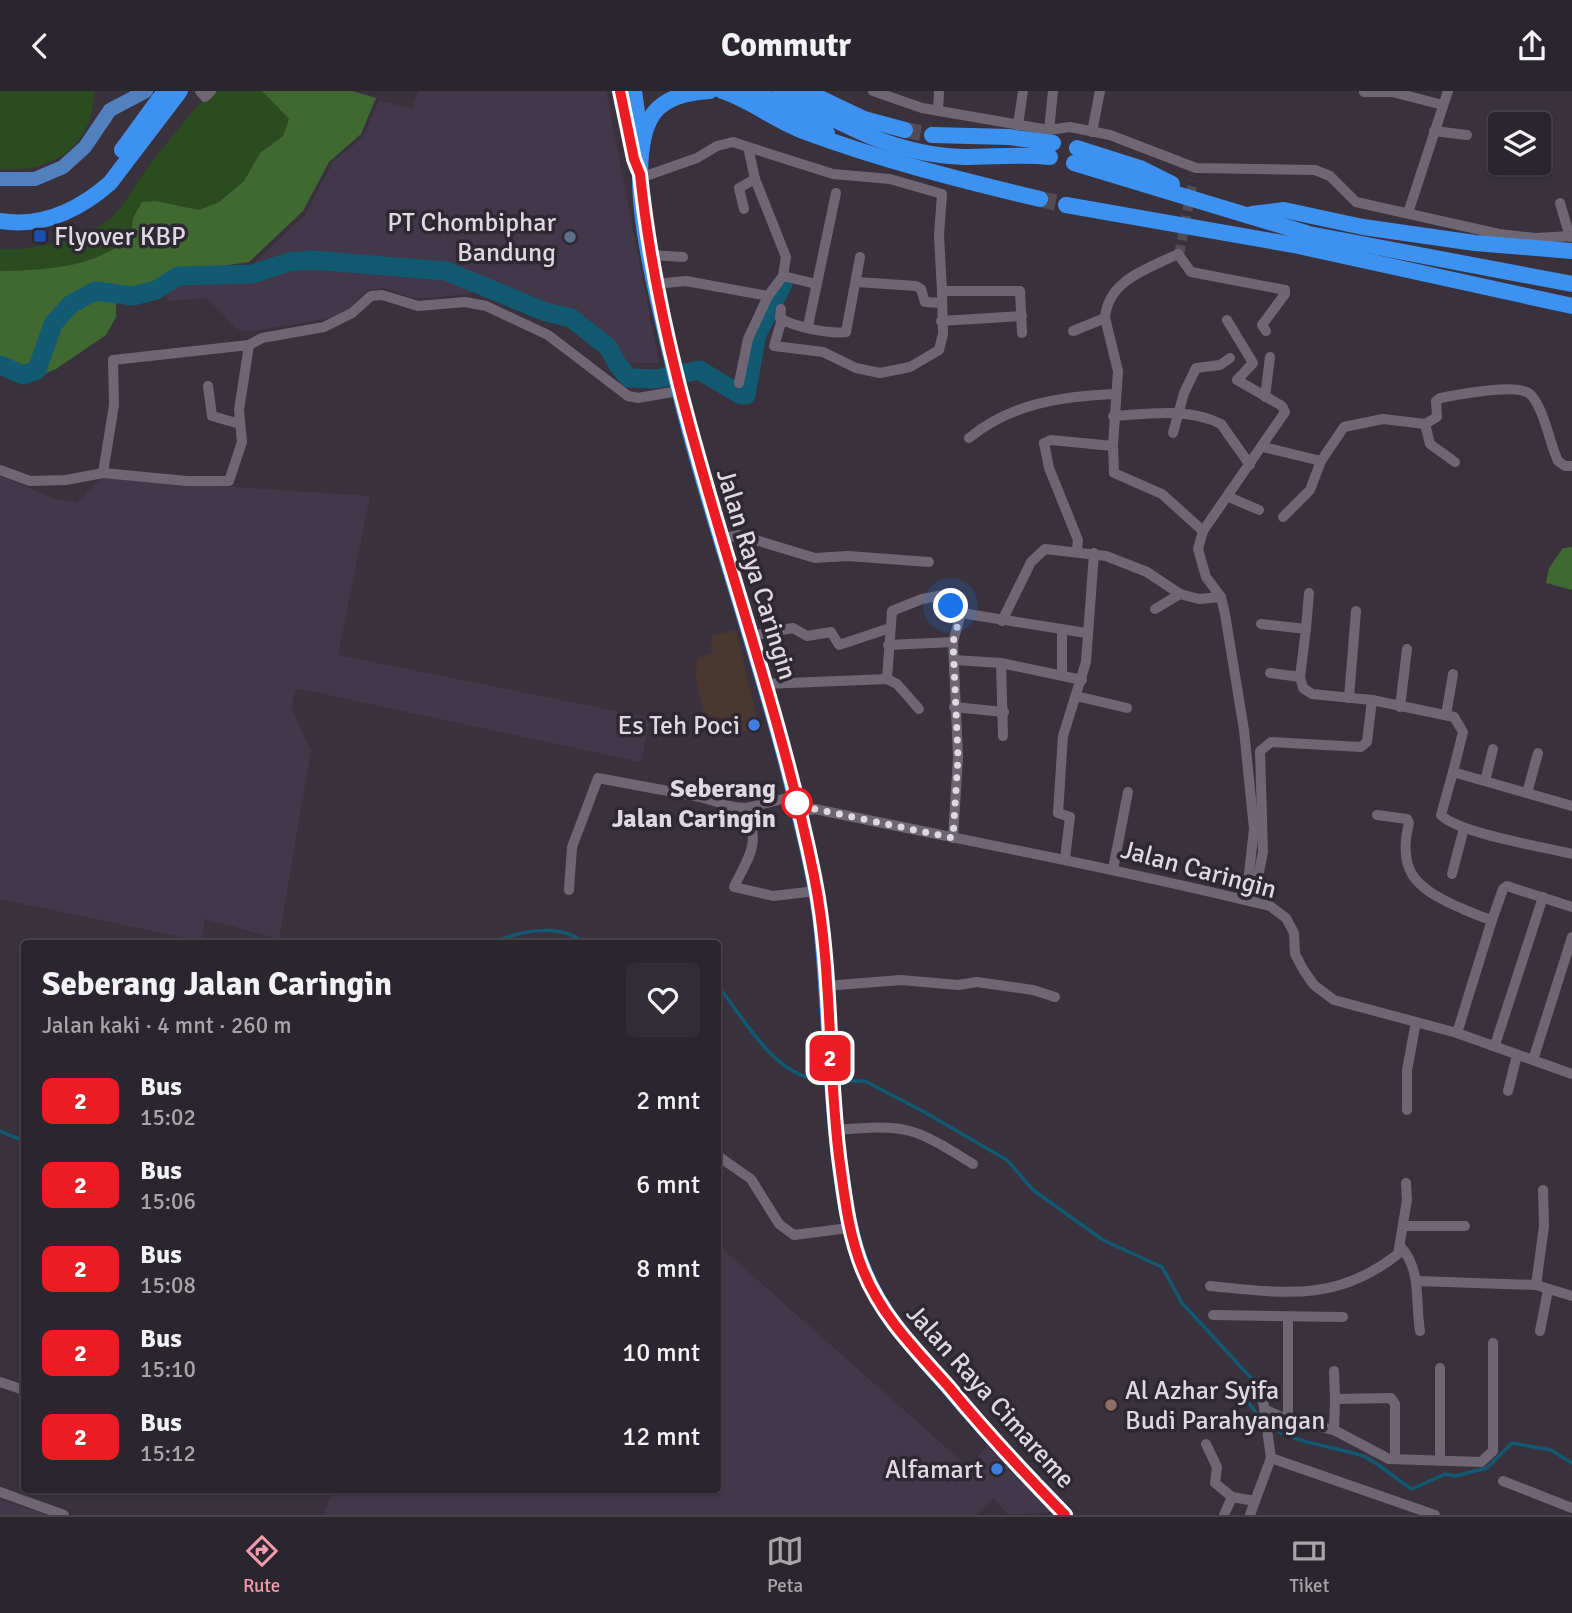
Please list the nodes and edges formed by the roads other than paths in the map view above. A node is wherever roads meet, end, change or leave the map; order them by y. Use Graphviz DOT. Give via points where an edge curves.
graph roads {
  1 [pos="146,91"];
  2 [pos="165,91"];
  3 [pos="180,91"];
  4 [pos="200,91"];
  5 [pos="211,91"];
  6 [pos="710,91"];
  7 [pos="722,91"];
  8 [pos="750,91"];
  9 [pos="939,91"];
  10 [pos="1023,91"];
  11 [pos="1053,91"];
  12 [pos="1100,91"];
  13 [pos="1448,91"];
  14 [pos="685,92"];
  15 [pos="880,92"];
  16 [pos="1364,92"];
  17 [pos="628,96"];
  18 [pos="790,96"];
  19 [pos="1443,105"];
  20 [pos="938,111"];
  21 [pos="1018,125"];
  22 [pos="905,130"];
  23 [pos="1434,131"];
  24 [pos="1092,132"];
  25 [pos="932,135"];
  26 [pos="1467,135"];
  27 [pos="1051,143"];
  28 [pos="846,146"];
  29 [pos="748,147"];
  30 [pos="1076,156"];
  31 [pos="639,166"];
  32 [pos="1196,168"];
  33 [pos="0,179"];
  34 [pos="755,179"];
  35 [pos="1193,181"];
  36 [pos="836,193"];
  37 [pos="1040,199"];
  38 [pos="1560,203"];
  39 [pos="1066,205"];
  40 [pos="744,209"];
  41 [pos="0,213"];
  42 [pos="1408,213"];
  43 [pos="1242,215"];
  44 [pos="0,221"];
  45 [pos="1571,241"];
  46 [pos="650,255"];
  47 [pos="683,257"];
  48 [pos="860,257"];
  49 [pos="783,276"];
  50 [pos="857,282"];
  51 [pos="654,284"];
  52 [pos="816,284"];
  53 [pos="1572,284"];
  54 [pos="768,296"];
  55 [pos="942,297"];
  56 [pos="1572,306"];
  57 [pos="1022,316"];
  58 [pos="1105,319"];
  59 [pos="1227,320"];
  60 [pos="942,321"];
  61 [pos="808,326"];
  62 [pos="1265,327"];
  63 [pos="1073,331"];
  64 [pos="1021,333"];
  65 [pos="249,345"];
  66 [pos="1270,357"];
  67 [pos="1230,358"];
  68 [pos="738,383"];
  69 [pos="208,386"];
  70 [pos="678,388"];
  71 [pos="1116,394"];
  72 [pos="1265,397"];
  73 [pos="1180,413"];
  74 [pos="1113,416"];
  75 [pos="1425,423"];
  76 [pos="240,424"];
  77 [pos="1173,433"];
  78 [pos="969,438"];
  79 [pos="1113,446"];
  80 [pos="1263,447"];
  81 [pos="1321,461"];
  82 [pos="1455,462"];
  83 [pos="1250,465"];
  84 [pos="1572,466"];
  85 [pos="0,470"];
  86 [pos="103,473"];
  87 [pos="1229,497"];
  88 [pos="1259,510"];
  89 [pos="1283,517"];
  90 [pos="1203,531"];
  91 [pos="720,539"];
  92 [pos="1077,550"];
  93 [pos="1094,553"];
  94 [pos="929,562"];
  95 [pos="1309,593"];
  96 [pos="1180,594"];
  97 [pos="1221,597"];
  98 [pos="1155,609"];
  99 [pos="1356,611"];
  100 [pos="961,613"];
  101 [pos="1002,621"];
  102 [pos="1261,624"];
  103 [pos="890,628"];
  104 [pos="1306,629"];
  105 [pos="1062,630"];
  106 [pos="1086,633"];
  107 [pos="751,636"];
  108 [pos="953,642"];
  109 [pos="888,645"];
  110 [pos="1407,649"];
  111 [pos="954,660"];
  112 [pos="1001,663"];
  113 [pos="1270,673"];
  114 [pos="1453,674"];
  115 [pos="1062,675"];
  116 [pos="1300,677"];
  117 [pos="887,679"];
  118 [pos="1082,680"];
  119 [pos="765,684"];
  120 [pos="1076,696"];
  121 [pos="1349,698"];
  122 [pos="1372,700"];
  123 [pos="1400,706"];
  124 [pos="954,707"];
  125 [pos="1127,708"];
  126 [pos="919,709"];
  127 [pos="1004,712"];
  128 [pos="1446,715"];
  129 [pos="1003,736"];
  130 [pos="1493,748"];
  131 [pos="1538,753"];
  132 [pos="1247,758"];
  133 [pos="1259,758"];
  134 [pos="1453,772"];
  135 [pos="1485,781"];
  136 [pos="1128,792"];
  137 [pos="1527,793"];
  138 [pos="797,804"];
  139 [pos="1572,806"];
  140 [pos="746,808"];
  141 [pos="1377,815"];
  142 [pos="1464,828"];
  143 [pos="953,838"];
  144 [pos="1572,854"];
  145 [pos="1065,858"];
  146 [pos="1113,869"];
  147 [pos="1452,874"];
  148 [pos="569,890"];
  149 [pos="816,891"];
  150 [pos="1543,897"];
  151 [pos="1249,901"];
  152 [pos="1572,907"];
  153 [pos="1492,920"];
  154 [pos="1572,937"];
  155 [pos="825,986"];
  156 [pos="1055,997"];
  157 [pos="1416,1022"];
  158 [pos="1457,1033"];
  159 [pos="1495,1045"];
  160 [pos="1517,1055"];
  161 [pos="1533,1060"];
  162 [pos="1571,1072"];
  163 [pos="1508,1091"];
  164 [pos="834,1105"];
  165 [pos="1406,1110"];
  166 [pos="835,1130"];
  167 [pos="721,1158"];
  168 [pos="972,1164"];
  169 [pos="1406,1183"];
  170 [pos="1543,1190"];
  171 [pos="1404,1226"];
  172 [pos="1465,1226"];
  173 [pos="849,1228"];
  174 [pos="1402,1247"];
  175 [pos="1417,1281"];
  176 [pos="1536,1285"];
  177 [pos="1210,1286"];
  178 [pos="1548,1290"];
  179 [pos="1572,1296"];
  180 [pos="1213,1315"];
  181 [pos="1288,1317"];
  182 [pos="1343,1317"];
  183 [pos="1420,1331"];
  184 [pos="1540,1331"];
  185 [pos="1493,1343"];
  186 [pos="1440,1368"];
  187 [pos="1334,1371"];
  188 [pos="0,1381"];
  189 [pos="21,1390"];
  190 [pos="1262,1393"];
  191 [pos="1335,1399"];
  192 [pos="1266,1414"];
  193 [pos="1288,1420"];
  194 [pos="1334,1430"];
  195 [pos="1206,1444"];
  196 [pos="1271,1458"];
  197 [pos="1395,1459"];
  198 [pos="1440,1461"];
  199 [pos="1503,1481"];
  200 [pos="0,1492"];
  201 [pos="1232,1497"];
  202 [pos="1255,1501"];
  203 [pos="1572,1508"];
  204 [pos="1226,1514"];
  205 [pos="64,1515"];
  206 [pos="1065,1515"];
  207 [pos="1251,1515"];
  208 [pos="1435,1515"];
  1 -- 33 [label="main road" via="112,108 78,155 53,172 23,181"];
  2 -- 41 [label="highway" via="87,190 42,210"];
  3 -- 44 [label="highway" via="96,195 46,219"];
  4 -- 5 [label="street" via="205,97"];
  6 -- 14 [label="highway"];
  7 -- 28 [label="highway" via="799,129"];
  8 -- 18 [label="highway"];
  9 -- 20 [label="street"];
  10 -- 21 [label="street"];
  11 -- 27 [label="street"];
  12 -- 24 [label="street"];
  13 -- 19 [label="street"];
  14 -- 17 [label="highway"];
  14 -- 31 [label="highway" via="660,104 648,125"];
  15 -- 20 [label="street"];
  16 -- 19 [label="street" via="1392,92"];
  17 -- 31 [label="highway, Jalan Raya Caringin"];
  18 -- 22 [label="highway"];
  18 -- 27 [label="highway" via="884,144 964,157 1017,153"];
  18 -- 28 [label="highway"];
  19 -- 23 [label="street"];
  20 -- 21 [label="street"];
  21 -- 27 [label="street"];
  23 -- 26 [label="street"];
  23 -- 42 [label="street"];
  24 -- 27 [label="street" via="1070,127"];
  24 -- 32 [label="street"];
  25 -- 27 [label="highway"];
  28 -- 37 [label="highway"];
  29 -- 31 [label="street" via="733,142 697,158"];
  29 -- 34 [label="street"];
  29 -- 55 [label="street" via="833,174 890,179 942,194"];
  30 -- 43 [label="highway" via="1140,169 1200,202"];
  31 -- 46 [label="highway, Jalan Raya Caringin"];
  32 -- 35 [label="street"];
  32 -- 42 [label="street" via="1315,170 1330,176 1356,202"];
  34 -- 40 [label="street" via="739,188"];
  34 -- 49 [label="street" via="786,257"];
  36 -- 52 [label="street"];
  38 -- 45 [label="street"];
  39 -- 56 [label="highway" via="1294,245"];
  42 -- 45 [label="street" via="1499,234"];
  43 -- 45 [label="highway" via="1284,210 1475,243"];
  43 -- 53 [label="highway" via="1309,234"];
  46 -- 47 [label="street"];
  46 -- 51 [label="highway, Jalan Raya Caringin"];
  48 -- 50 [label="street"];
  49 -- 52 [label="street"];
  49 -- 54 [label="street"];
  50 -- 55 [label="street" via="916,286 925,302"];
  50 -- 61 [label="street" via="846,332"];
  51 -- 54 [label="street" via="686,281"];
  51 -- 70 [label="highway, Jalan Raya Caringin"];
  52 -- 61 [label="street"];
  54 -- 68 [label="street" via="748,339"];
  55 -- 57 [label="street" via="1016,289 1022,293"];
  55 -- 60 [label="street"];
  57 -- 60 [label="street"];
  57 -- 64 [label="street"];
  58 -- 62 [label="street" via="1112,292 1178,254 1191,272 1283,289 1285,294"];
  58 -- 63 [label="street"];
  58 -- 71 [label="street" via="1117,361"];
  59 -- 72 [label="street" via="1253,363 1237,380"];
  60 -- 61 [label="street" via="936,352 910,367 880,373 856,368 823,352 774,346 782,314"];
  65 -- 70 [label="street" via="262,338 324,327 352,313 371,296 418,306 465,302 486,306 548,335 628,396 638,398"];
  65 -- 76 [label="street"];
  65 -- 86 [label="street" via="113,360 114,405"];
  66 -- 72 [label="street"];
  67 -- 73 [label="street" via="1220,365 1196,368"];
  69 -- 76 [label="street" via="212,416"];
  70 -- 91 [label="highway, Jalan Raya Caringin"];
  71 -- 74 [label="street"];
  71 -- 78 [label="street" via="1042,401 984,425"];
  72 -- 80 [label="street" via="1285,412"];
  73 -- 74 [label="street"];
  73 -- 77 [label="street"];
  73 -- 83 [label="street" via="1221,424"];
  74 -- 79 [label="street"];
  75 -- 81 [label="street" via="1383,419 1344,427"];
  75 -- 82 [label="street" via="1430,444"];
  75 -- 84 [label="street" via="1437,417 1440,398 1492,390 1527,392 1534,399 1558,461"];
  76 -- 86 [label="street" via="242,442 229,481"];
  79 -- 90 [label="street" via="1114,473 1162,494"];
  79 -- 92 [label="street" via="1044,443 1049,468 1078,540"];
  80 -- 81 [label="street"];
  80 -- 83 [label="street"];
  81 -- 89 [label="street" via="1310,489"];
  83 -- 87 [label="street"];
  85 -- 86 [label="street" via="30,481"];
  87 -- 88 [label="street"];
  87 -- 90 [label="street"];
  90 -- 97 [label="street" via="1198,549 1202,564"];
  91 -- 94 [label="street" via="738,535 815,558"];
  91 -- 107 [label="highway, Jalan Raya Caringin"];
  92 -- 93 [label="street"];
  92 -- 101 [label="street" via="1039,553"];
  93 -- 96 [label="street" via="1147,572"];
  93 -- 106 [label="street"];
  95 -- 104 [label="street"];
  96 -- 97 [label="street" via="1199,599"];
  96 -- 98 [label="street"];
  97 -- 132 [label="street"];
  99 -- 121 [label="street"];
  100 -- 101 [label="street"];
  100 -- 103 [label="street" via="951,606 949,594 936,595 892,611"];
  100 -- 108 [label="street"];
  101 -- 105 [label="street"];
  102 -- 104 [label="street"];
  103 -- 107 [label="street" via="839,645 831,632 807,636 793,628"];
  103 -- 109 [label="street"];
  104 -- 116 [label="street"];
  105 -- 106 [label="street"];
  105 -- 115 [label="street"];
  106 -- 118 [label="street"];
  107 -- 119 [label="highway, Jalan Raya Caringin"];
  108 -- 109 [label="street"];
  108 -- 111 [label="street"];
  109 -- 117 [label="street"];
  110 -- 123 [label="street"];
  111 -- 112 [label="street"];
  111 -- 124 [label="street"];
  112 -- 115 [label="street"];
  112 -- 127 [label="street"];
  113 -- 116 [label="street"];
  114 -- 128 [label="street"];
  115 -- 118 [label="street"];
  116 -- 121 [label="street" via="1311,694"];
  117 -- 119 [label="street"];
  117 -- 126 [label="street"];
  118 -- 120 [label="street"];
  119 -- 138 [label="highway, Jalan Raya Caringin"];
  120 -- 125 [label="street"];
  120 -- 145 [label="street" via="1063,736 1059,787 1058,813 1070,817"];
  121 -- 122 [label="street"];
  122 -- 123 [label="street"];
  122 -- 133 [label="street" via="1367,742 1362,747 1271,742 1264,745"];
  123 -- 128 [label="street"];
  124 -- 127 [label="street"];
  124 -- 143 [label="street" via="958,757"];
  127 -- 129 [label="street"];
  128 -- 134 [label="street" via="1460,724 1463,733"];
  130 -- 135 [label="street"];
  131 -- 137 [label="street"];
  132 -- 133 [label="street"];
  132 -- 151 [label="street" via="1254,829"];
  133 -- 151 [label="street" via="1263,852"];
  134 -- 135 [label="street"];
  134 -- 142 [label="street" via="1441,815"];
  135 -- 137 [label="street"];
  136 -- 146 [label="street"];
  137 -- 139 [label="street"];
  138 -- 140 [label="street"];
  138 -- 143 [label="street, Jalan Caringin"];
  138 -- 149 [label="highway, Jalan Raya Caringin"];
  140 -- 148 [label="street" via="598,778 572,847"];
  140 -- 149 [label="street" via="752,823 751,856 734,887 772,896"];
  141 -- 153 [label="street" via="1407,819 1406,846 1419,886 1430,895"];
  142 -- 144 [label="street"];
  142 -- 147 [label="street"];
  143 -- 145 [label="street, Jalan Caringin"];
  145 -- 146 [label="street, Jalan Caringin"];
  146 -- 151 [label="street, Jalan Caringin"];
  149 -- 155 [label="highway, Jalan Raya Caringin"];
  150 -- 152 [label="street"];
  150 -- 153 [label="street" via="1507,886"];
  150 -- 159 [label="street"];
  151 -- 157 [label="street, Jalan Caringin" via="1270,906 1286,918 1294,933 1299,963 1324,993"];
  153 -- 158 [label="street"];
  154 -- 161 [label="street"];
  155 -- 156 [label="street" via="938,980 1033,990"];
  155 -- 164 [label="highway, Jalan Raya Caringin"];
  157 -- 158 [label="street, Jalan Caringin"];
  157 -- 165 [label="street" via="1407,1070"];
  158 -- 159 [label="street, Jalan Caringin"];
  159 -- 160 [label="street, Jalan Caringin"];
  160 -- 161 [label="street, Jalan Caringin"];
  160 -- 163 [label="street"];
  161 -- 162 [label="street, Jalan Caringin"];
  164 -- 166 [label="highway, Jalan Raya Cimareme"];
  166 -- 168 [label="street" via="906,1127"];
  166 -- 173 [label="highway, Jalan Raya Cimareme"];
  167 -- 173 [label="street" via="751,1179 779,1224 794,1235"];
  169 -- 171 [label="street"];
  170 -- 176 [label="street" via="1544,1226"];
  171 -- 172 [label="street"];
  171 -- 174 [label="street"];
  173 -- 206 [label="highway, Jalan Raya Cimareme" via="864,1272 898,1331 984,1431"];
  174 -- 175 [label="street"];
  174 -- 177 [label="street" via="1390,1261 1331,1290"];
  175 -- 176 [label="street"];
  175 -- 183 [label="street"];
  176 -- 178 [label="street"];
  178 -- 179 [label="street"];
  178 -- 184 [label="street"];
  180 -- 181 [label="street"];
  181 -- 182 [label="street"];
  181 -- 193 [label="street"];
  185 -- 198 [label="street" via="1493,1451 1481,1462"];
  186 -- 198 [label="street"];
  187 -- 191 [label="street"];
  188 -- 189 [label="street"];
  190 -- 192 [label="street"];
  191 -- 194 [label="street"];
  191 -- 197 [label="street" via="1394,1400"];
  192 -- 193 [label="street"];
  192 -- 196 [label="street"];
  193 -- 194 [label="street"];
  194 -- 197 [label="street"];
  195 -- 201 [label="street" via="1217,1467 1215,1483"];
  196 -- 202 [label="street"];
  196 -- 208 [label="street"];
  197 -- 198 [label="street"];
  199 -- 203 [label="street"];
  200 -- 205 [label="street"];
  201 -- 202 [label="street"];
  201 -- 204 [label="street"];
  202 -- 207 [label="street"];
}
